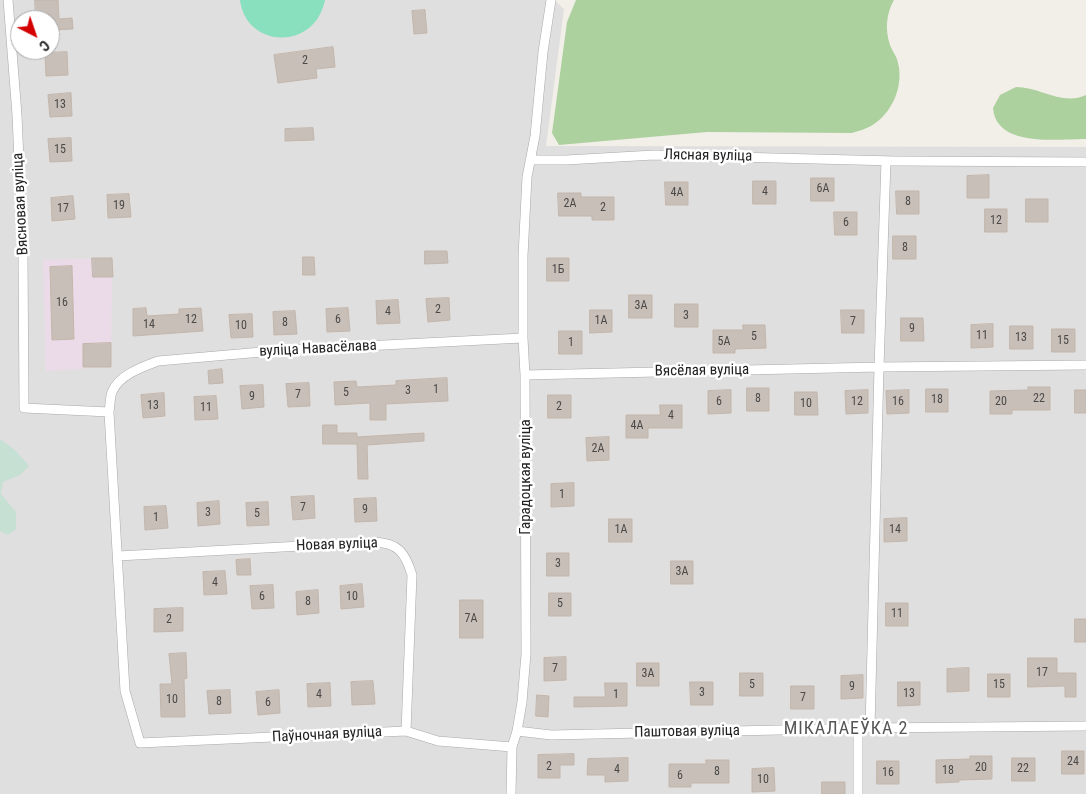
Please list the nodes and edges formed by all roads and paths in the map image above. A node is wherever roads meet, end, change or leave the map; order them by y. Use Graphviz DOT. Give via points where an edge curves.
graph roads {
  1 [pos="8,0"];
  2 [pos="551,0"];
  3 [pos="530,160"];
  4 [pos="886,161"];
  5 [pos="1086,162"];
  6 [pos="523,338"];
  7 [pos="1086,365"];
  8 [pos="879,367"];
  9 [pos="525,375"];
  10 [pos="109,412"];
  11 [pos="118,556"];
  12 [pos="1086,726"];
  13 [pos="858,728"];
  14 [pos="870,728"];
  15 [pos="406,731"];
  16 [pos="517,732"];
  17 [pos="512,747"];
  18 [pos="511,794"];
  19 [pos="858,794"];
  1 -- 10 [label="street, Вясновая вуліца" via="24,252 24,408"];
  2 -- 3 [label="street, Гарадоцкая вуліца"];
  3 -- 4 [label="street, Лясная вуліца" via="654,155"];
  3 -- 6 [label="street, Гарадоцкая вуліца" via="526,177 523,246"];
  4 -- 5 [label="street, Лясная вуліца"];
  4 -- 8 [label="street"];
  6 -- 9 [label="street, Гарадоцкая вуліца"];
  6 -- 10 [label="street, вуліца Навасёлава" via="285,350 158,361 120,382 112,392"];
  7 -- 8 [label="street, Вясёлая вуліца"];
  8 -- 9 [label="street, Вясёлая вуліца"];
  8 -- 14 [label="street"];
  9 -- 16 [label="street, Гарадоцкая вуліца" via="526,654"];
  10 -- 11 [label="street"];
  11 -- 15 [label="street, Паўночная вуліца" via="126,691 140,743"];
  11 -- 15 [label="street, Новая вуліца" via="374,542 395,546 403,553 412,574"];
  12 -- 14 [label="street, Паштовая вуліца"];
  13 -- 14 [label="street, Паштовая вуліца"];
  13 -- 16 [label="street, Паштовая вуліца" via="550,735"];
  13 -- 19 [label="street"];
  15 -- 17 [label="street, Паўночная вуліца" via="438,741"];
  16 -- 17 [label="street, Гарадоцкая вуліца"];
  17 -- 18 [label="street, Гарадоцкая вуліца"];
}
